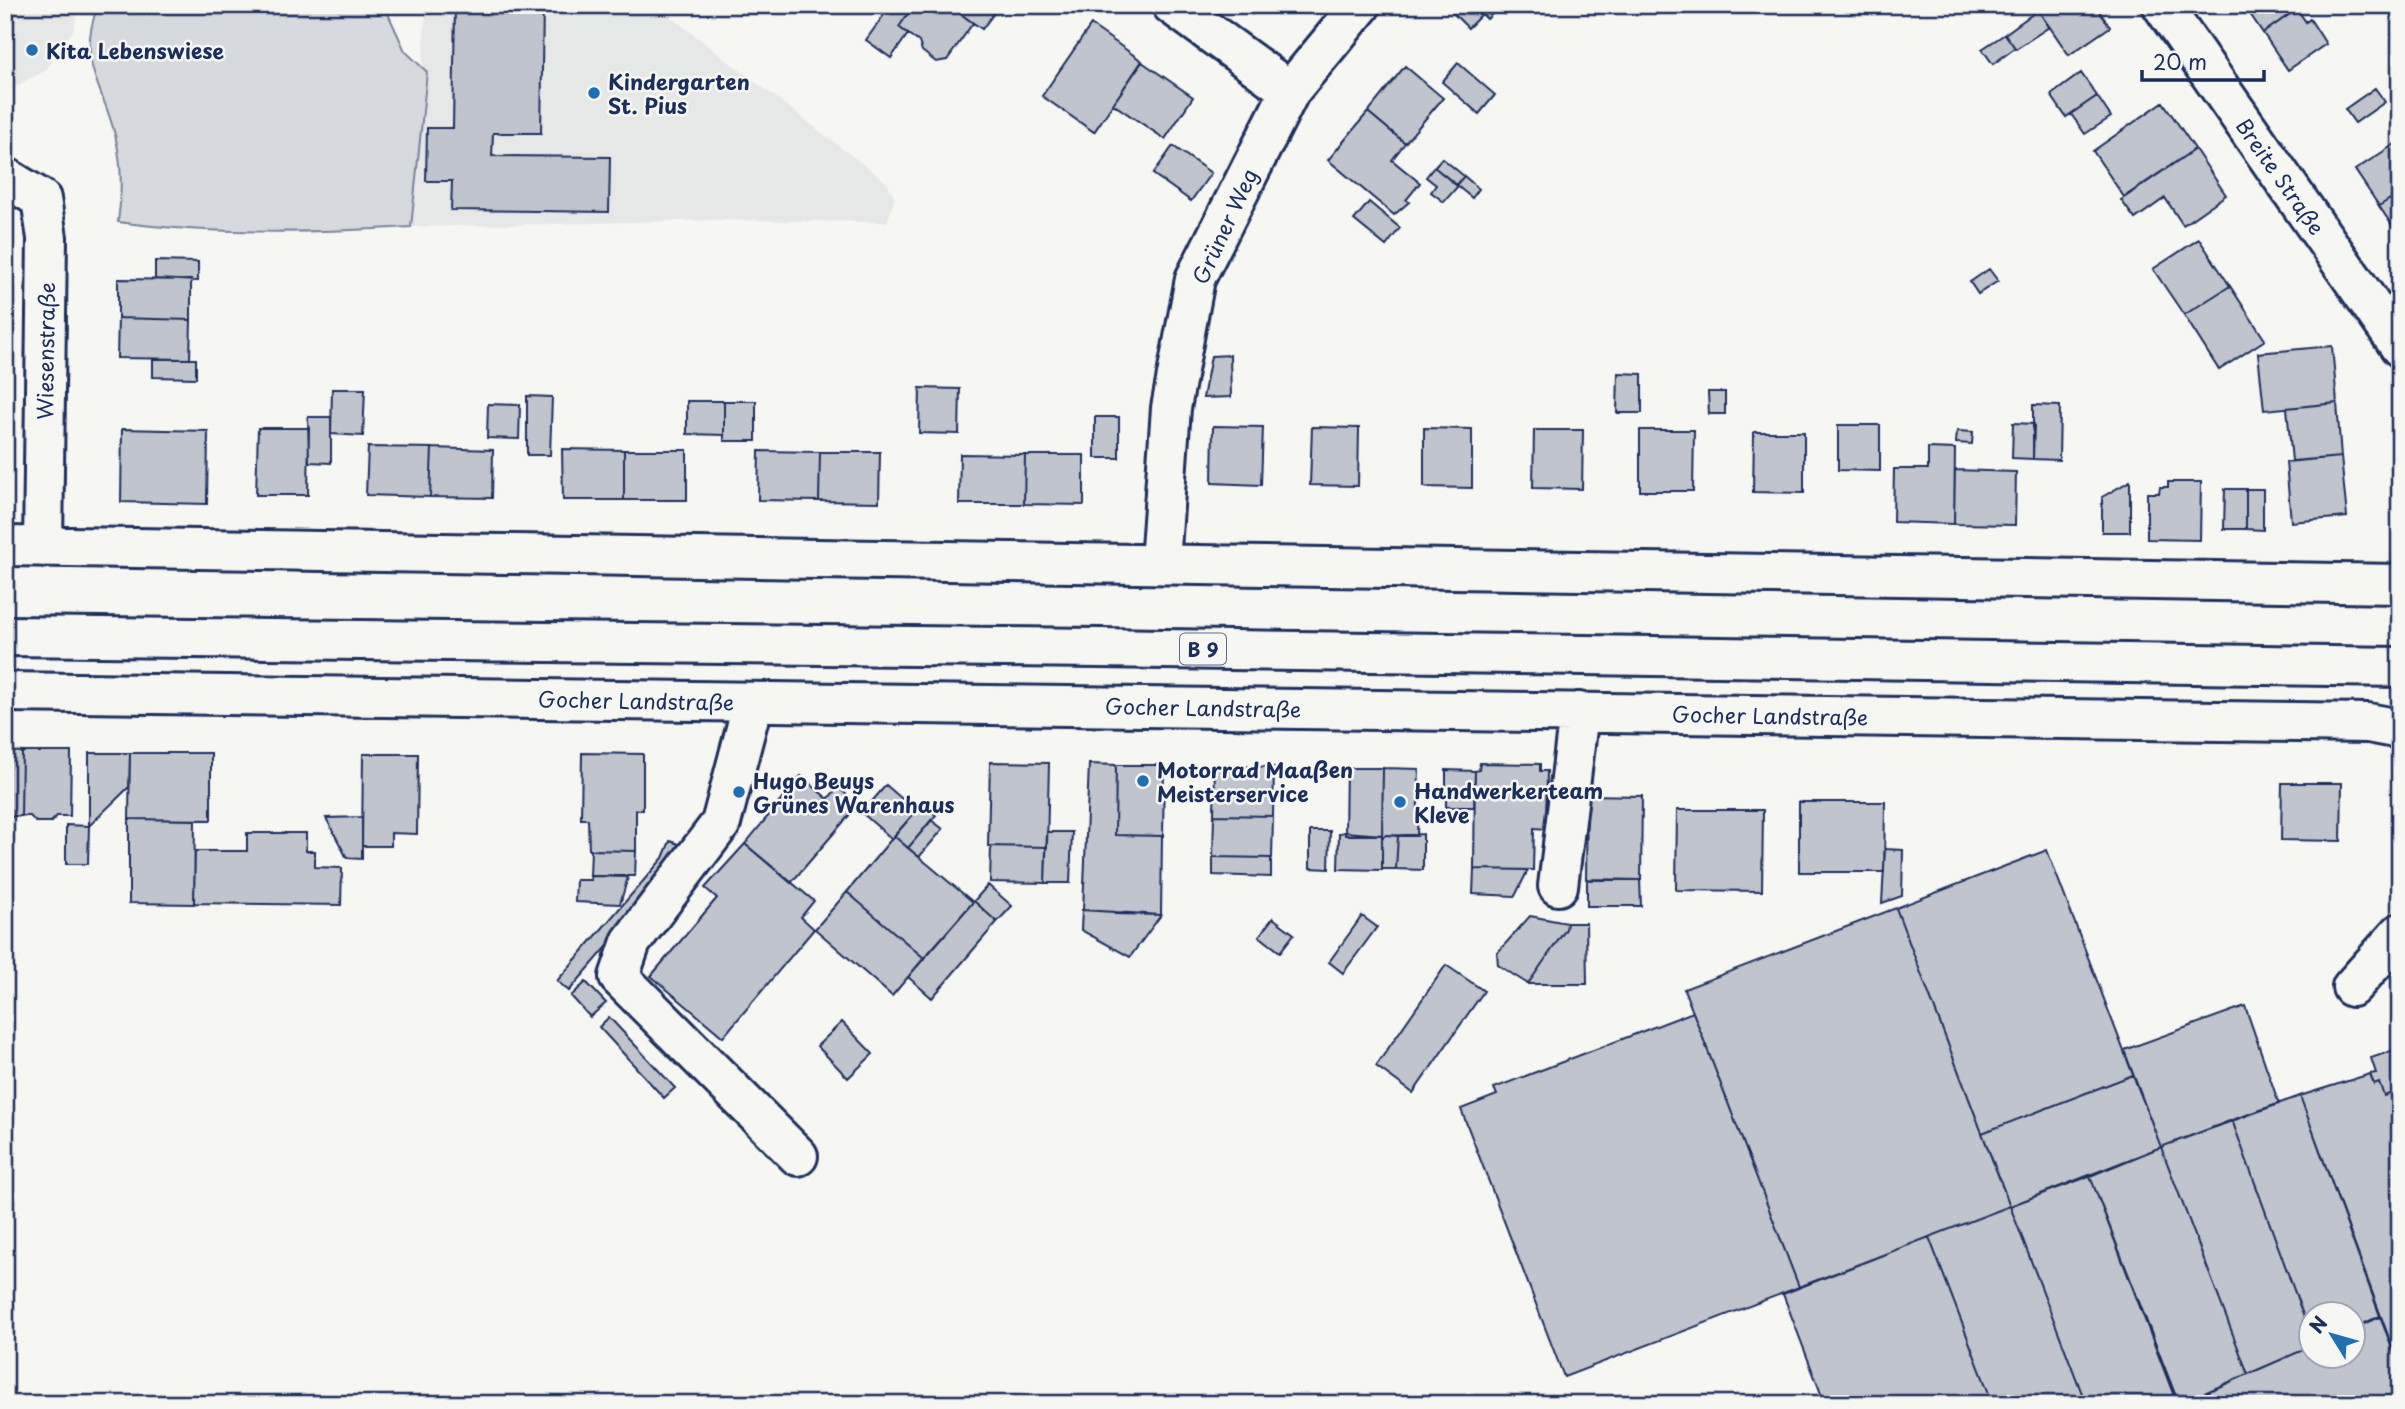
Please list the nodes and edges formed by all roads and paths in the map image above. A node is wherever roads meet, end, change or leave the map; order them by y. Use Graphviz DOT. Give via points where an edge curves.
graph roads {
  1 [pos="1172,5"];
  2 [pos="1361,5"];
  3 [pos="2162,5"];
  4 [pos="1290,91"];
  5 [pos="5,177"];
  6 [pos="2400,347"];
  7 [pos="5,547"];
  8 [pos="43,547"];
  9 [pos="1160,563"];
  10 [pos="2400,584"];
  11 [pos="5,636"];
  12 [pos="2400,667"];
  13 [pos="5,692"];
  14 [pos="753,702"];
  15 [pos="1578,712"];
  16 [pos="2400,729"];
  17 [pos="1558,886"];
  18 [pos="2400,933"];
  19 [pos="2352,987"];
  20 [pos="798,1156"];
  1 -- 4 [label="street"];
  2 -- 4 [label="street, Grüner Weg"];
  3 -- 6 [label="street, Breite Straße"];
  4 -- 9 [label="street, Grüner Weg" via="1195,279 1171,408"];
  5 -- 8 [label="street, Wiesenstraße" via="41,199 47,238"];
  7 -- 8 [label="street"];
  8 -- 9 [label="street"];
  9 -- 10 [label="street"];
  11 -- 12 [label="street, B 9"];
  13 -- 14 [label="street, Gocher Landstraße"];
  14 -- 15 [label="street, Gocher Landstraße"];
  14 -- 20 [label="street" via="721,823 631,942 619,977"];
  15 -- 16 [label="street, Gocher Landstraße" via="2368,723"];
  15 -- 17 [label="street"];
  18 -- 19 [label="street"];
}
